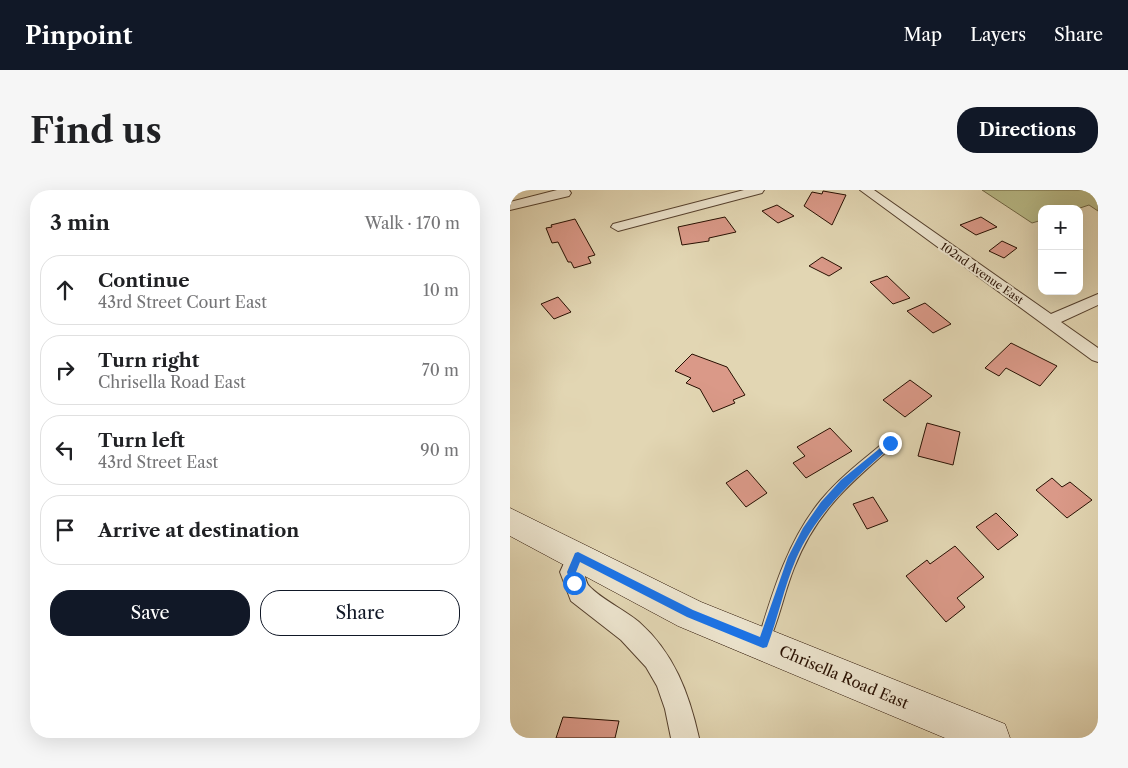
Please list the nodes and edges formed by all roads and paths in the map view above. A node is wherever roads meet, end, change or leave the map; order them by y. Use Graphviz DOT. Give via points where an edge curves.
graph roads {
  1 [pos="758,190"];
  2 [pos="866,190"];
  3 [pos="564,192"];
  4 [pos="510,206"];
  5 [pos="618,227"];
  6 [pos="1098,299"];
  7 [pos="1050,321"];
  8 [pos="1098,356"];
  9 [pos="890,443"];
  10 [pos="510,522"];
  11 [pos="578,556"];
  12 [pos="763,643"];
  13 [pos="685,738"];
  14 [pos="991,738"];
  1 -- 5 [label="street"];
  2 -- 7 [label="street, 102nd Avenue East"];
  3 -- 4 [label="street"];
  6 -- 7 [label="street"];
  7 -- 8 [label="street, 102nd Avenue East"];
  9 -- 12 [label="lane" via="844,482 806,531 792,557"];
  10 -- 11 [label="street, Chrisella Road East"];
  11 -- 12 [label="street, Chrisella Road East" via="690,614"];
  11 -- 13 [label="street" via="572,572 580,593 630,631 655,658 668,679"];
  12 -- 14 [label="street, Chrisella Road East"];
}
